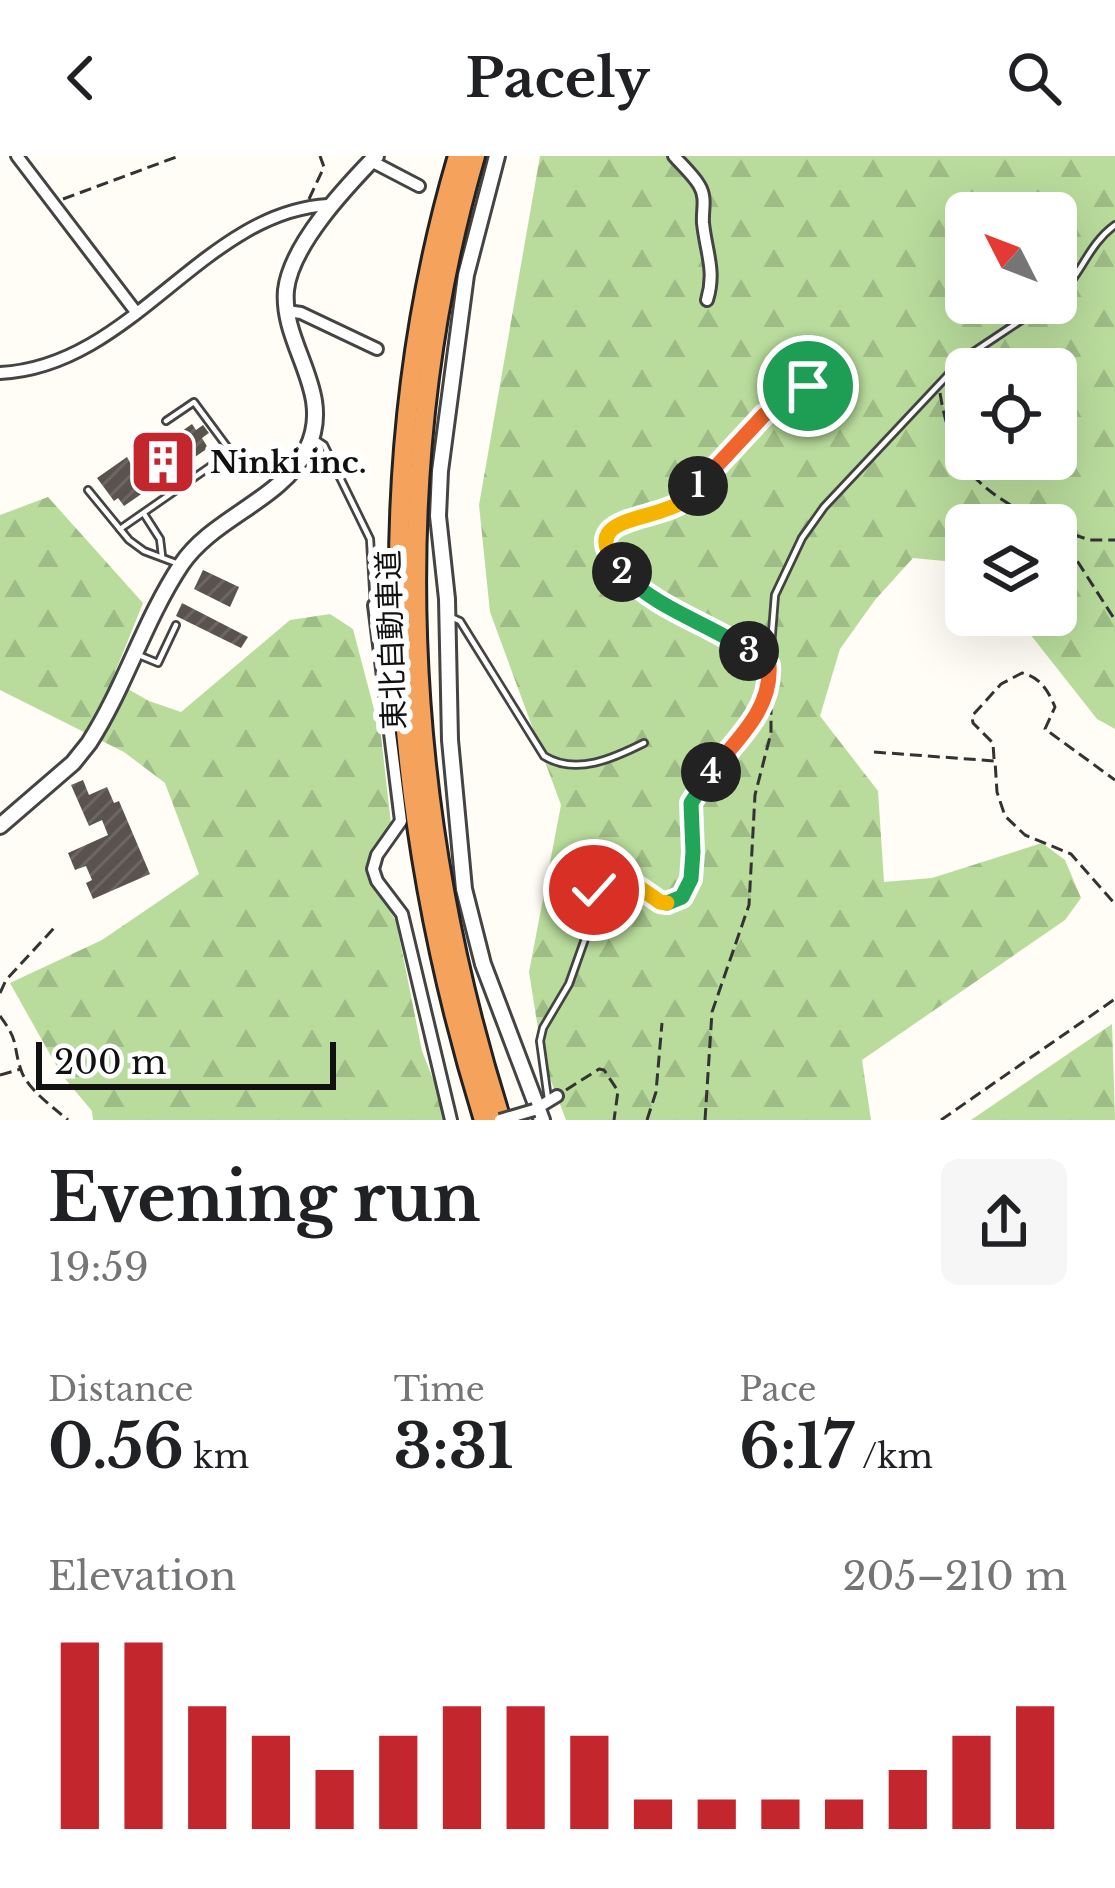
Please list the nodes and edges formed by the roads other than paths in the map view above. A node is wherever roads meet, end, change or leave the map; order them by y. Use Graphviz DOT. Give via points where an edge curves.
graph roads {
  1 [pos="17,156"];
  2 [pos="458,156"];
  3 [pos="476,156"];
  4 [pos="497,156"];
  5 [pos="674,156"];
  6 [pos="374,159"];
  7 [pos="419,186"];
  8 [pos="328,205"];
  9 [pos="1115,225"];
  10 [pos="1077,271"];
  11 [pos="707,300"];
  12 [pos="287,311"];
  13 [pos="136,312"];
  14 [pos="1016,324"];
  15 [pos="377,349"];
  16 [pos="0,373"];
  17 [pos="166,421"];
  18 [pos="312,437"];
  19 [pos="88,490"];
  20 [pos="144,514"];
  21 [pos="120,529"];
  22 [pos="162,556"];
  23 [pos="181,565"];
  24 [pos="380,604"];
  25 [pos="444,606"];
  26 [pos="176,625"];
  27 [pos="136,653"];
  28 [pos="644,743"];
  29 [pos="0,826"];
  30 [pos="544,1107"];
  31 [pos="451,1120"];
  32 [pos="484,1120"];
  33 [pos="501,1120"];
  1 -- 13 [label="street"];
  2 -- 32 [label="highway, 東北自動車道" via="428,271 407,406 400,622 417,836"];
  3 -- 33 [label="highway, 東北自動車道" via="444,273 423,422 418,661 447,908"];
  4 -- 25 [label="street" via="466,275 440,471"];
  5 -- 11 [label="street" via="704,199"];
  6 -- 7 [label="street"];
  6 -- 8 [label="street"];
  8 -- 12 [label="street" via="288,281"];
  8 -- 13 [label="street" via="256,224"];
  9 -- 10 [label="lane"];
  12 -- 15 [label="street"];
  12 -- 18 [label="street" via="316,400"];
  13 -- 16 [label="street" via="62,362"];
  14 -- 30 [label="lane" via="963,359 802,538 775,595 767,696 691,803 691,879 682,897 660,902 620,876 598,881 569,984 542,1028"];
  17 -- 20 [label="lane" via="194,402 231,452"];
  18 -- 23 [label="street" via="290,472"];
  18 -- 24 [label="lane" via="324,445 370,539"];
  19 -- 21 [label="lane"];
  20 -- 21 [label="lane"];
  20 -- 22 [label="lane"];
  21 -- 22 [label="lane"];
  22 -- 23 [label="lane"];
  23 -- 27 [label="street"];
  24 -- 31 [label="street" via="401,821 374,869 402,914"];
  25 -- 28 [label="lane" via="544,756 599,763"];
  25 -- 30 [label="street" via="464,889 483,964"];
  26 -- 27 [label="lane" via="158,663"];
  27 -- 29 [label="street" via="89,743"];
  30 -- 33 [label="street, bridge"];
}
